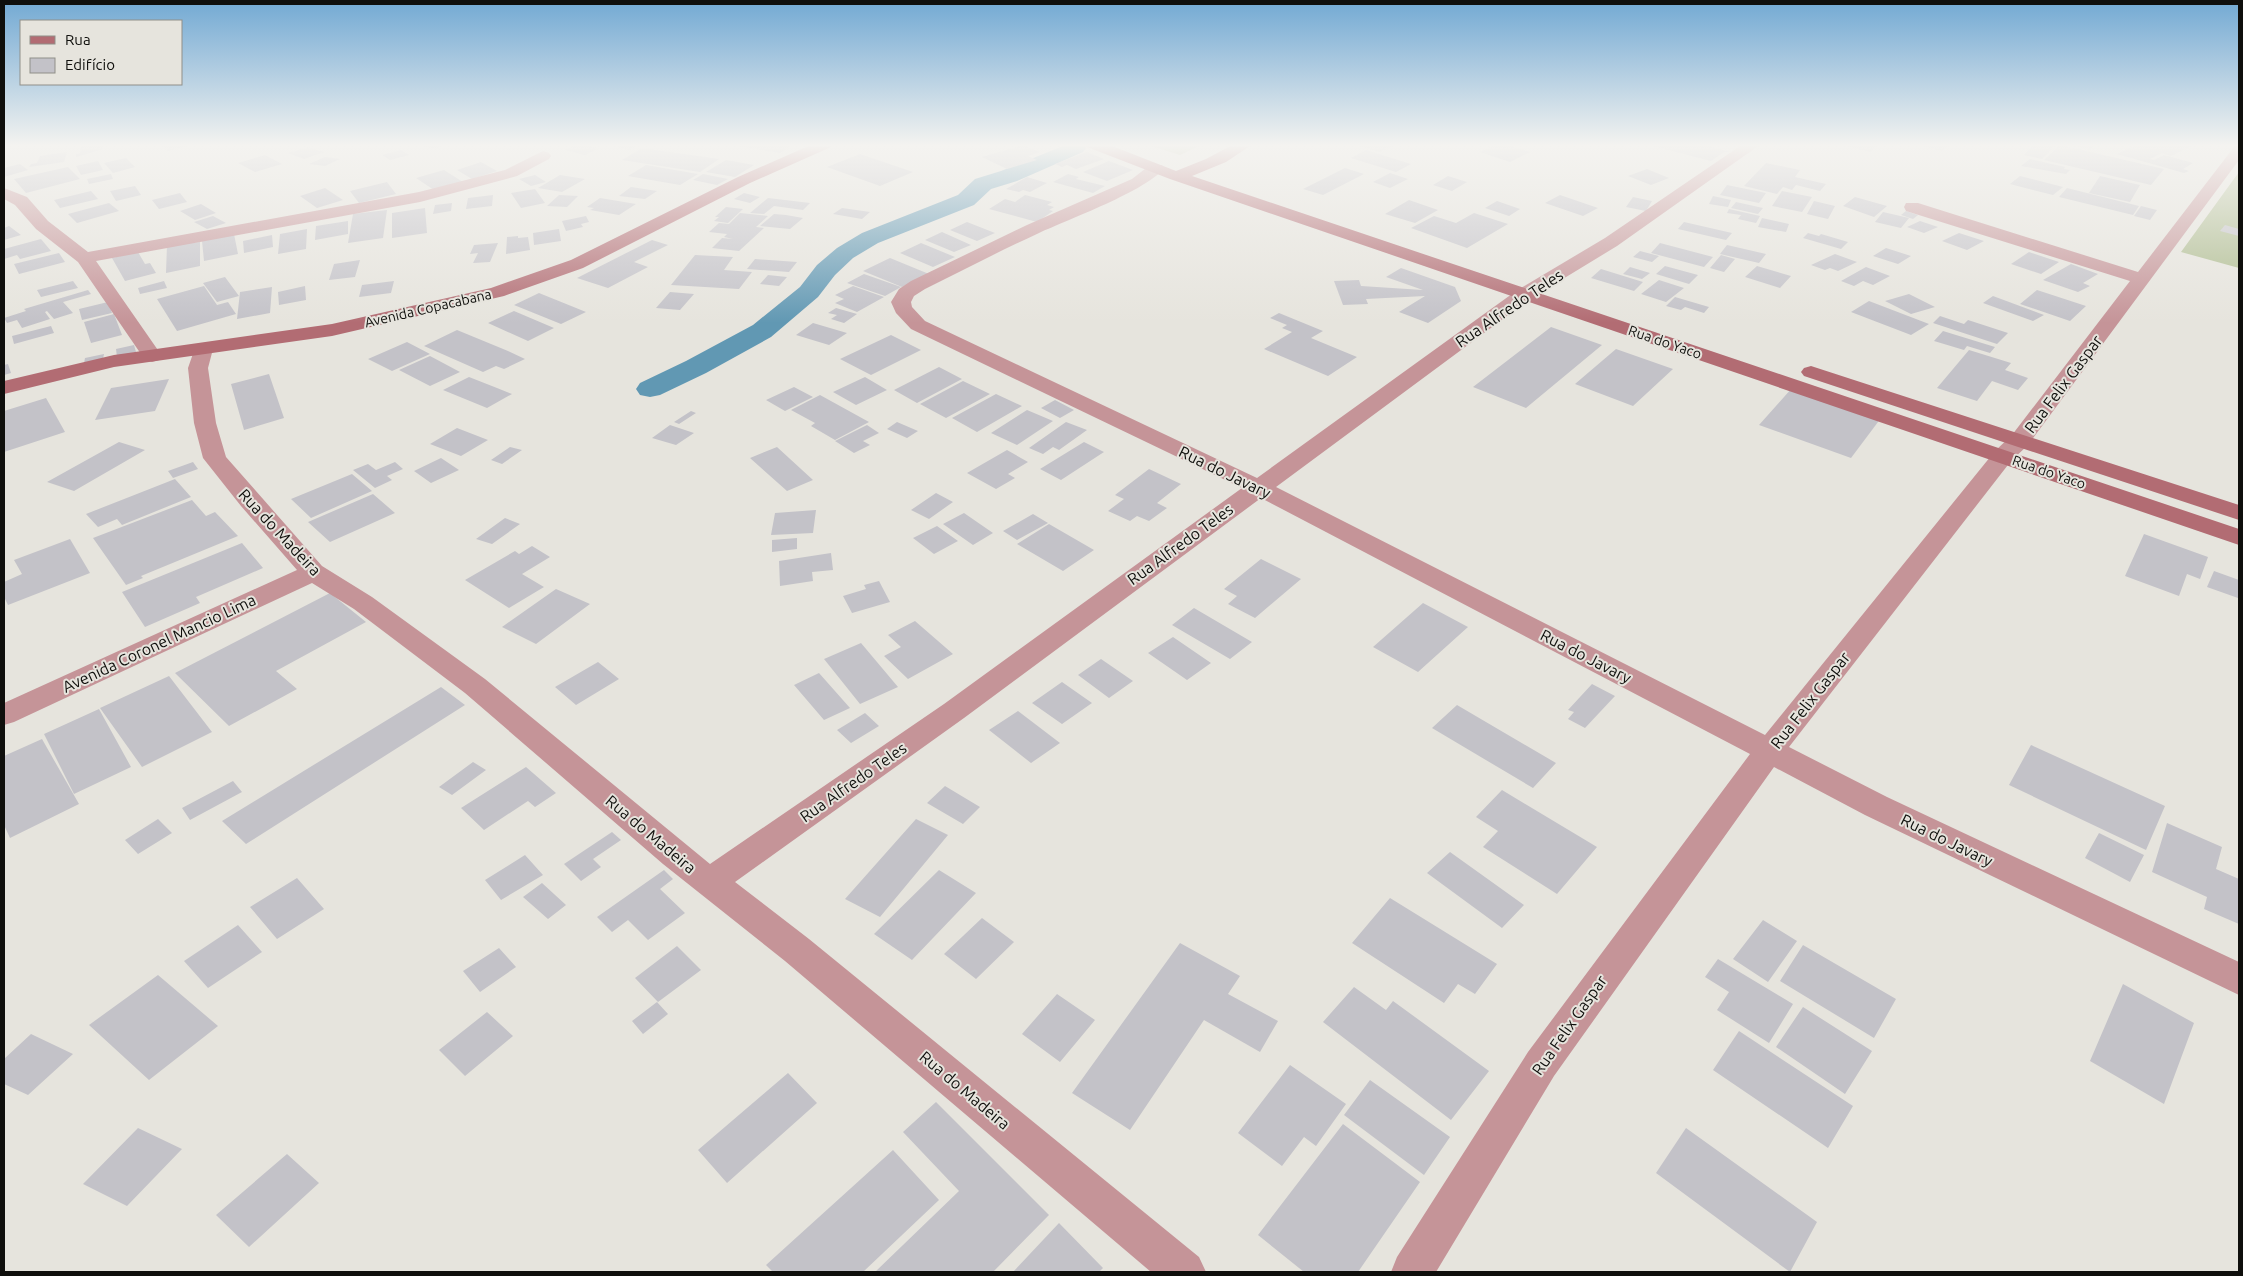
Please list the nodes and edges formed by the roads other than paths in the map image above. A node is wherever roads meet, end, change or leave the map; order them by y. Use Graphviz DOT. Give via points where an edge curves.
graph roads {
  1 [pos="23,204"];
  2 [pos="379,204"];
  3 [pos="697,204"];
  4 [pos="1090,204"];
  5 [pos="1282,204"];
  6 [pos="1302,204"];
  7 [pos="1667,204"];
  8 [pos="2199,204"];
  9 [pos="1912,207"];
  10 [pos="85,258"];
  11 [pos="2142,280"];
  12 [pos="1532,289"];
  13 [pos="1701,336"];
  14 [pos="204,349"];
  15 [pos="152,356"];
  16 [pos="1795,366"];
  17 [pos="4,388"];
  18 [pos="2012,448"];
  19 [pos="1258,487"];
  20 [pos="2239,513"];
  21 [pos="2239,537"];
  22 [pos="313,572"];
  23 [pos="4,715"];
  24 [pos="1769,751"];
  25 [pos="710,882"];
  26 [pos="2239,979"];
  27 [pos="1184,1272"];
  28 [pos="1412,1272"];
  1 -- 10 [label="street" via="42,224"];
  2 -- 10 [label="street"];
  3 -- 14 [label="street, Avenida Copacabana" via="577,264 497,292 332,330"];
  4 -- 19 [label="street, Rua do Javary" via="906,293 901,302 903,310 918,325"];
  5 -- 12 [label="street, Rua do Yaco"];
  6 -- 12 [label="street, Rua do Yaco"];
  7 -- 12 [label="street, Rua Alfredo Teles" via="1611,242"];
  8 -- 11 [label="street, Rua Felix Gaspar"];
  9 -- 11 [label="street"];
  10 -- 15 [label="street"];
  11 -- 18 [label="street, Rua Felix Gaspar"];
  12 -- 13 [label="street, Rua do Yaco"];
  12 -- 18 [label="street, Rua do Yaco"];
  12 -- 19 [label="street, Rua Alfredo Teles"];
  14 -- 15 [label="street, Avenida Copacabana"];
  14 -- 22 [label="street, Rua do Madeira" via="198,368 205,423 215,458"];
  15 -- 17 [label="street, Avenida Copacabana" via="114,361"];
  16 -- 18 [label="street, Rua do Yaco"];
  18 -- 20 [label="street, Rua do Yaco"];
  18 -- 21 [label="street, Rua do Yaco"];
  18 -- 24 [label="street, Rua Felix Gaspar"];
  19 -- 24 [label="street, Rua do Javary"];
  19 -- 25 [label="street, Rua Alfredo Teles" via="954,711"];
  22 -- 23 [label="street, Avenida Coronel Mancio Lima"];
  22 -- 25 [label="street, Rua do Madeira" via="363,603 474,686"];
  24 -- 26 [label="street, Rua do Javary" via="2012,872"];
  24 -- 28 [label="street, Rua Felix Gaspar" via="1541,1064"];
  25 -- 27 [label="street, Rua do Madeira" via="804,956"];
}
